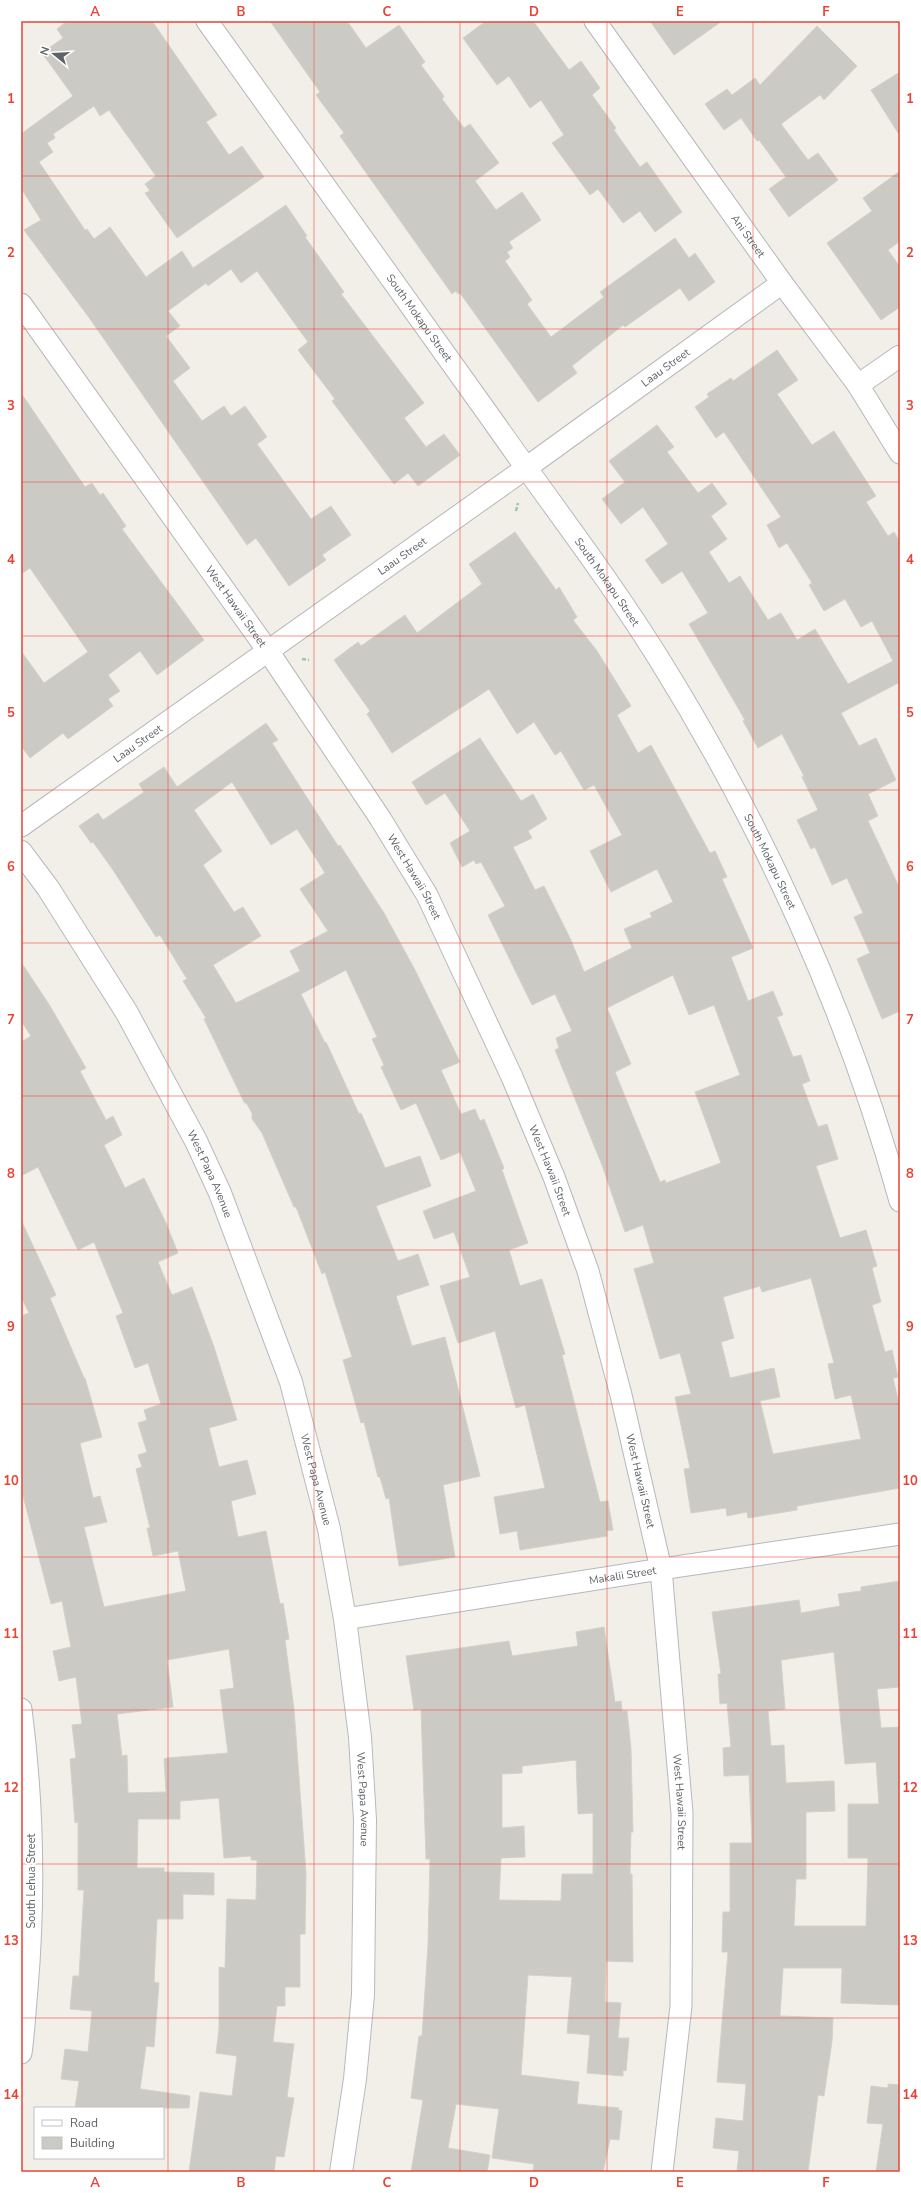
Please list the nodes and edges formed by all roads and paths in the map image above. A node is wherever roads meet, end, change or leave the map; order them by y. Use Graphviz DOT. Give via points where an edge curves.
graph roads {
  1 [pos="207,21"];
  2 [pos="595,21"];
  3 [pos="782,283"];
  4 [pos="21,304"];
  5 [pos="900,356"];
  6 [pos="858,385"];
  7 [pos="900,453"];
  8 [pos="526,468"];
  9 [pos="518,503"];
  10 [pos="516,511"];
  11 [pos="268,651"];
  12 [pos="302,659"];
  13 [pos="309,660"];
  14 [pos="21,826"];
  15 [pos="21,852"];
  16 [pos="900,1201"];
  17 [pos="900,1534"];
  18 [pos="661,1569"];
  19 [pos="345,1619"];
  20 [pos="21,1709"];
  21 [pos="21,2053"];
  22 [pos="340,2172"];
  23 [pos="662,2172"];
  1 -- 8 [label="street, South Mokapu Street"];
  2 -- 3 [label="street, Ani Street"];
  3 -- 6 [label="street, Ani Street"];
  3 -- 8 [label="street, Laau Street"];
  4 -- 11 [label="street, West Hawaii Street"];
  5 -- 6 [label="street"];
  6 -- 7 [label="street, Ani Street"];
  8 -- 11 [label="street, Laau Street"];
  8 -- 16 [label="street, South Mokapu Street" via="657,656 741,805 787,896 854,1054"];
  9 -- 10 [label="path"];
  11 -- 14 [label="street, Laau Street"];
  11 -- 18 [label="street, West Hawaii Street" via="380,818 427,895 512,1077 554,1177 588,1271 621,1395"];
  12 -- 13 [label="path"];
  15 -- 19 [label="street, West Papa Avenue" via="48,888 127,1013 196,1140 220,1193 291,1382 329,1529"];
  17 -- 18 [label="street, Makalii Street"];
  18 -- 19 [label="street, Makalii Street"];
  18 -- 23 [label="street, West Hawaii Street" via="682,1813 681,2006"];
  19 -- 22 [label="street, West Papa Avenue" via="360,1737 365,1820 363,1995 355,2079"];
  20 -- 21 [label="street, South Lehua Street" via="27,1758 32,1853 32,1932"];
}
